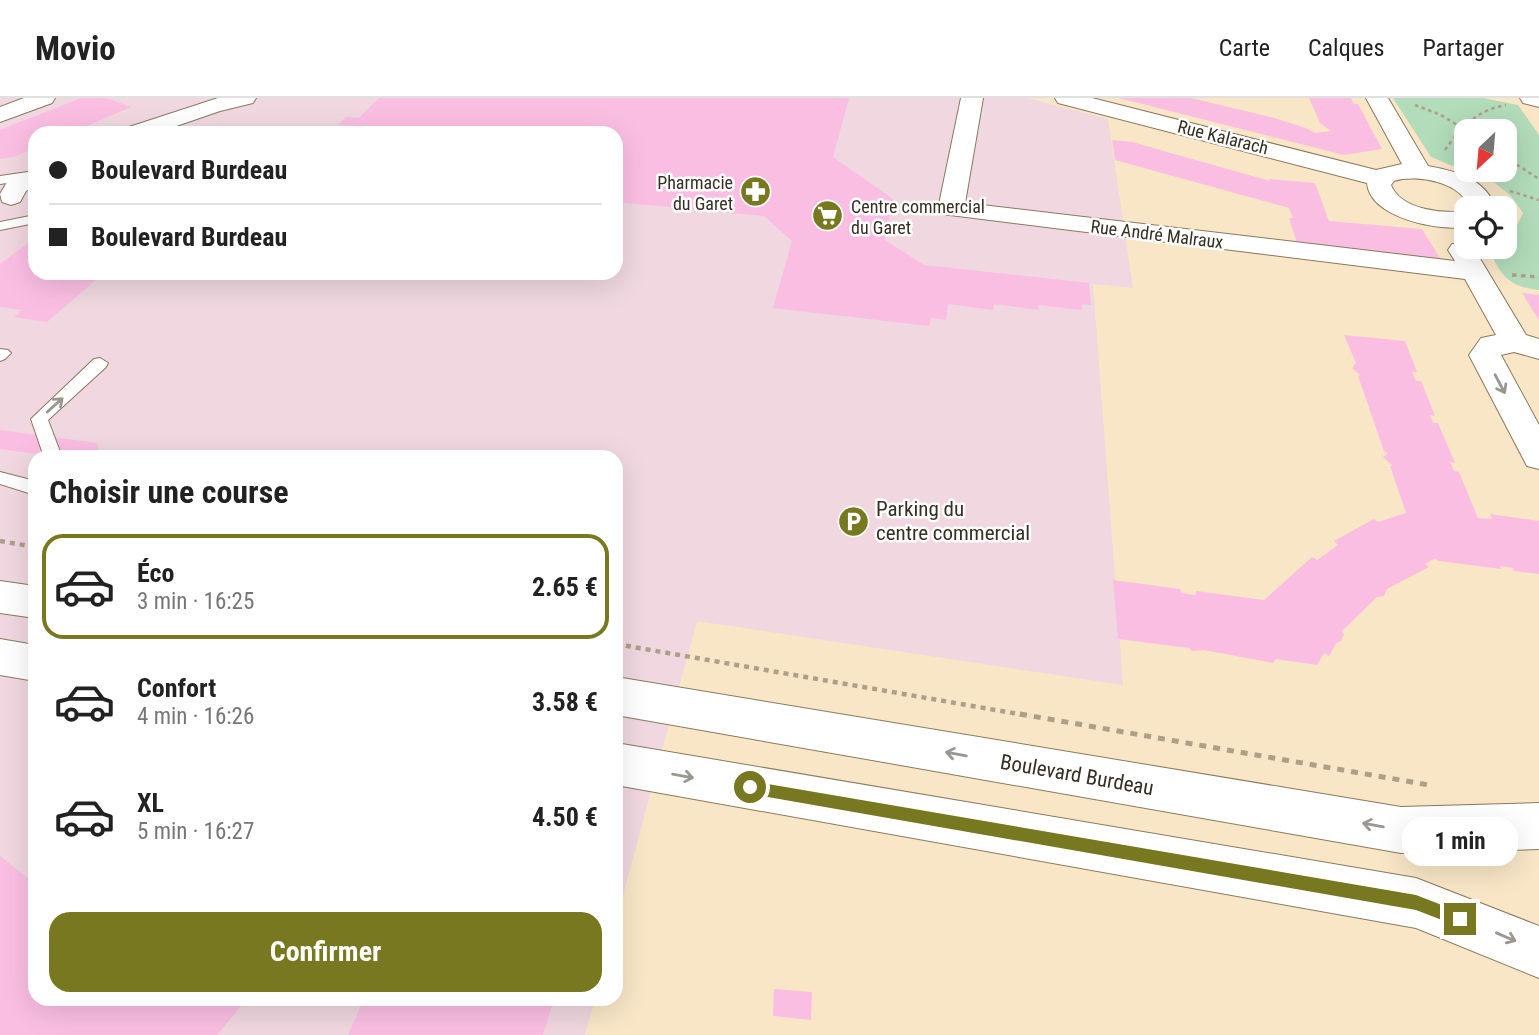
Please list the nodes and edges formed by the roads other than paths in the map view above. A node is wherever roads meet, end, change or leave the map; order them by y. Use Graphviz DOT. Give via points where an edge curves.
graph roads {
  1 [pos="44,98"];
  2 [pos="245,98"];
  3 [pos="251,98"];
  4 [pos="972,98"];
  5 [pos="1066,98"];
  6 [pos="1377,98"];
  7 [pos="1531,98"];
  8 [pos="1539,100"];
  9 [pos="0,115"];
  10 [pos="154,126"];
  11 [pos="175,126"];
  12 [pos="1419,172"];
  13 [pos="28,179"];
  14 [pos="1381,179"];
  15 [pos="1478,196"];
  16 [pos="14,202"];
  17 [pos="1454,219"];
  18 [pos="0,226"];
  19 [pos="1470,259"];
  20 [pos="1475,272"];
  21 [pos="1527,345"];
  22 [pos="100,363"];
  23 [pos="50,450"];
  24 [pos="1539,457"];
  25 [pos="0,478"];
  26 [pos="0,484"];
  27 [pos="28,487"];
  28 [pos="28,488"];
  29 [pos="0,597"];
  30 [pos="28,601"];
  31 [pos="0,657"];
  32 [pos="28,662"];
  33 [pos="623,697"];
  34 [pos="623,765"];
  35 [pos="1539,826"];
  36 [pos="1539,952"];
  1 -- 9 [label="street"];
  2 -- 10 [label="street"];
  3 -- 11 [label="street"];
  4 -- 20 [label="street, Rue André Malraux" via="951,209"];
  5 -- 14 [label="street, Rue Kalarach"];
  6 -- 12 [label="street"];
  7 -- 8 [label="street"];
  12 -- 14 [label="street" via="1395,172"];
  12 -- 15 [label="street" via="1467,187"];
  13 -- 16 [label="street"];
  14 -- 17 [label="street" via="1380,192 1398,207"];
  16 -- 18 [label="lane"];
  19 -- 20 [label="street"];
  20 -- 21 [label="street"];
  21 -- 24 [label="street, one-way" via="1492,345 1485,355"];
  23 -- 22 [label="lane, one-way" via="39,419"];
  25 -- 27 [label="lane"];
  26 -- 28 [label="lane"];
  29 -- 30 [label="street"];
  31 -- 32 [label="street"];
  35 -- 33 [label="street, Boulevard Burdeau, one-way" via="1401,830"];
  34 -- 36 [label="street, one-way" via="1416,903"];
}
